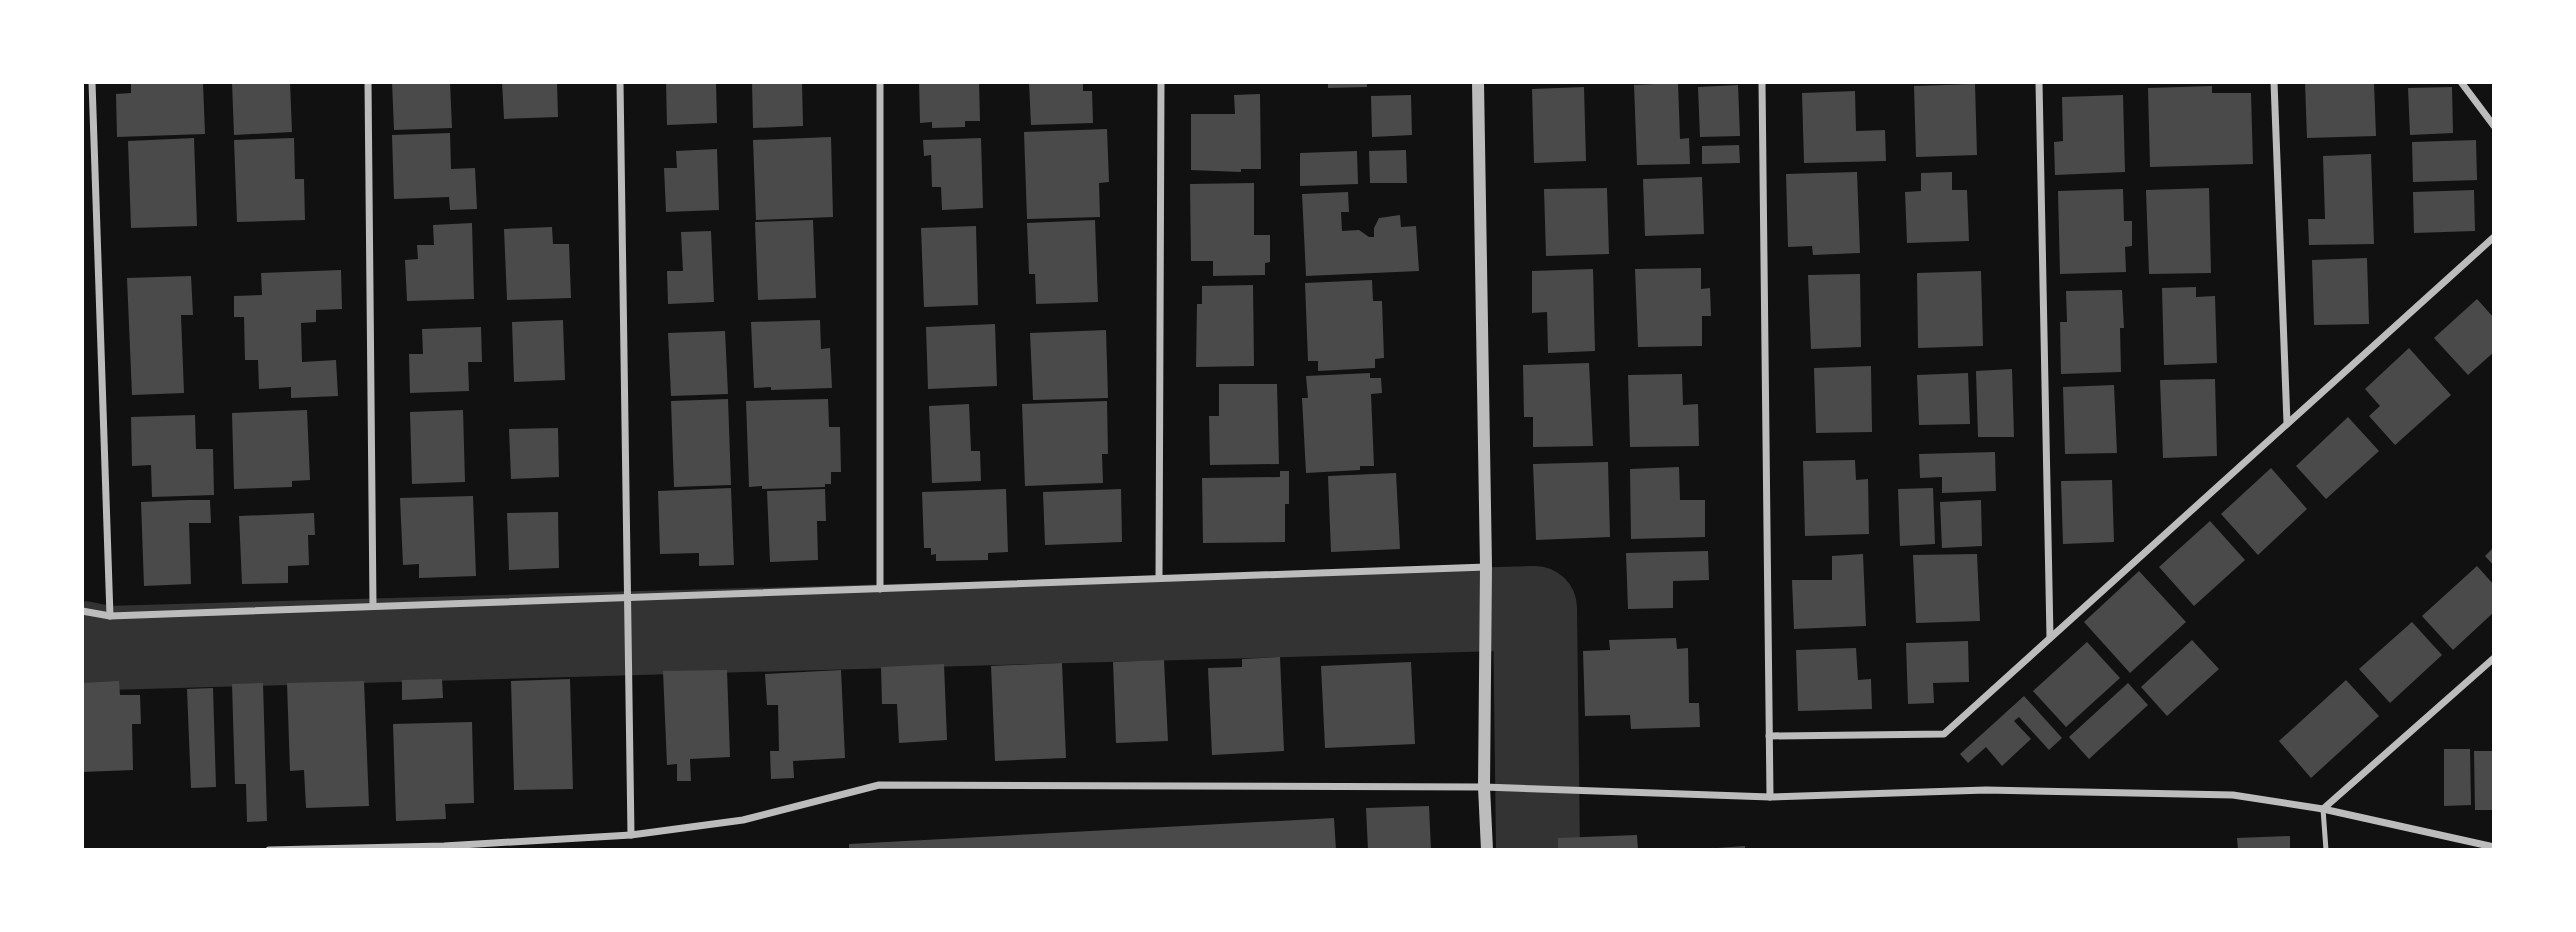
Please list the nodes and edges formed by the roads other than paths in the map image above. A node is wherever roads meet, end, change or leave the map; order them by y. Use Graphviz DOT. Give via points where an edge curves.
graph roads {
  1 [pos="92,82"];
  2 [pos="368,82"];
  3 [pos="620,82"];
  4 [pos="880,82"];
  5 [pos="1161,82"];
  6 [pos="1478,82"];
  7 [pos="1762,82"];
  8 [pos="2039,82"];
  9 [pos="2274,82"];
  10 [pos="2461,82"];
  11 [pos="2494,126"];
  12 [pos="2494,237"];
  13 [pos="2287,423"];
  14 [pos="1486,567"];
  15 [pos="1159,578"];
  16 [pos="880,589"];
  17 [pos="628,598"];
  18 [pos="373,607"];
  19 [pos="82,611"];
  20 [pos="110,616"];
  21 [pos="2050,637"];
  22 [pos="2494,658"];
  23 [pos="1769,736"];
  24 [pos="1484,787"];
  25 [pos="1770,797"];
  26 [pos="2323,809"];
  27 [pos="631,835"];
  28 [pos="2494,847"];
  29 [pos="445,848"];
  30 [pos="269,850"];
  31 [pos="1486,850"];
  32 [pos="2326,850"];
  1 -- 20 [label="street"];
  2 -- 18 [label="street"];
  3 -- 17 [label="street"];
  4 -- 16 [label="street"];
  5 -- 15 [label="street"];
  6 -- 14 [label="street"];
  7 -- 23 [label="street"];
  8 -- 21 [label="street"];
  9 -- 13 [label="street"];
  10 -- 11 [label="street"];
  12 -- 13 [label="street"];
  13 -- 21 [label="street"];
  14 -- 15 [label="street"];
  14 -- 24 [label="street"];
  15 -- 16 [label="street"];
  16 -- 17 [label="street"];
  17 -- 18 [label="street"];
  17 -- 27 [label="street"];
  18 -- 20 [label="street"];
  19 -- 20 [label="street"];
  21 -- 23 [label="street" via="1944,734"];
  22 -- 26 [label="street"];
  23 -- 25 [label="street"];
  24 -- 25 [label="street"];
  24 -- 27 [label="street" via="879,785 743,820"];
  24 -- 31 [label="street"];
  25 -- 26 [label="street" via="1986,790 2220,795"];
  26 -- 28 [label="street"];
  26 -- 32 [label="lane"];
  27 -- 29 [label="street"];
  29 -- 30 [label="street"];
}
